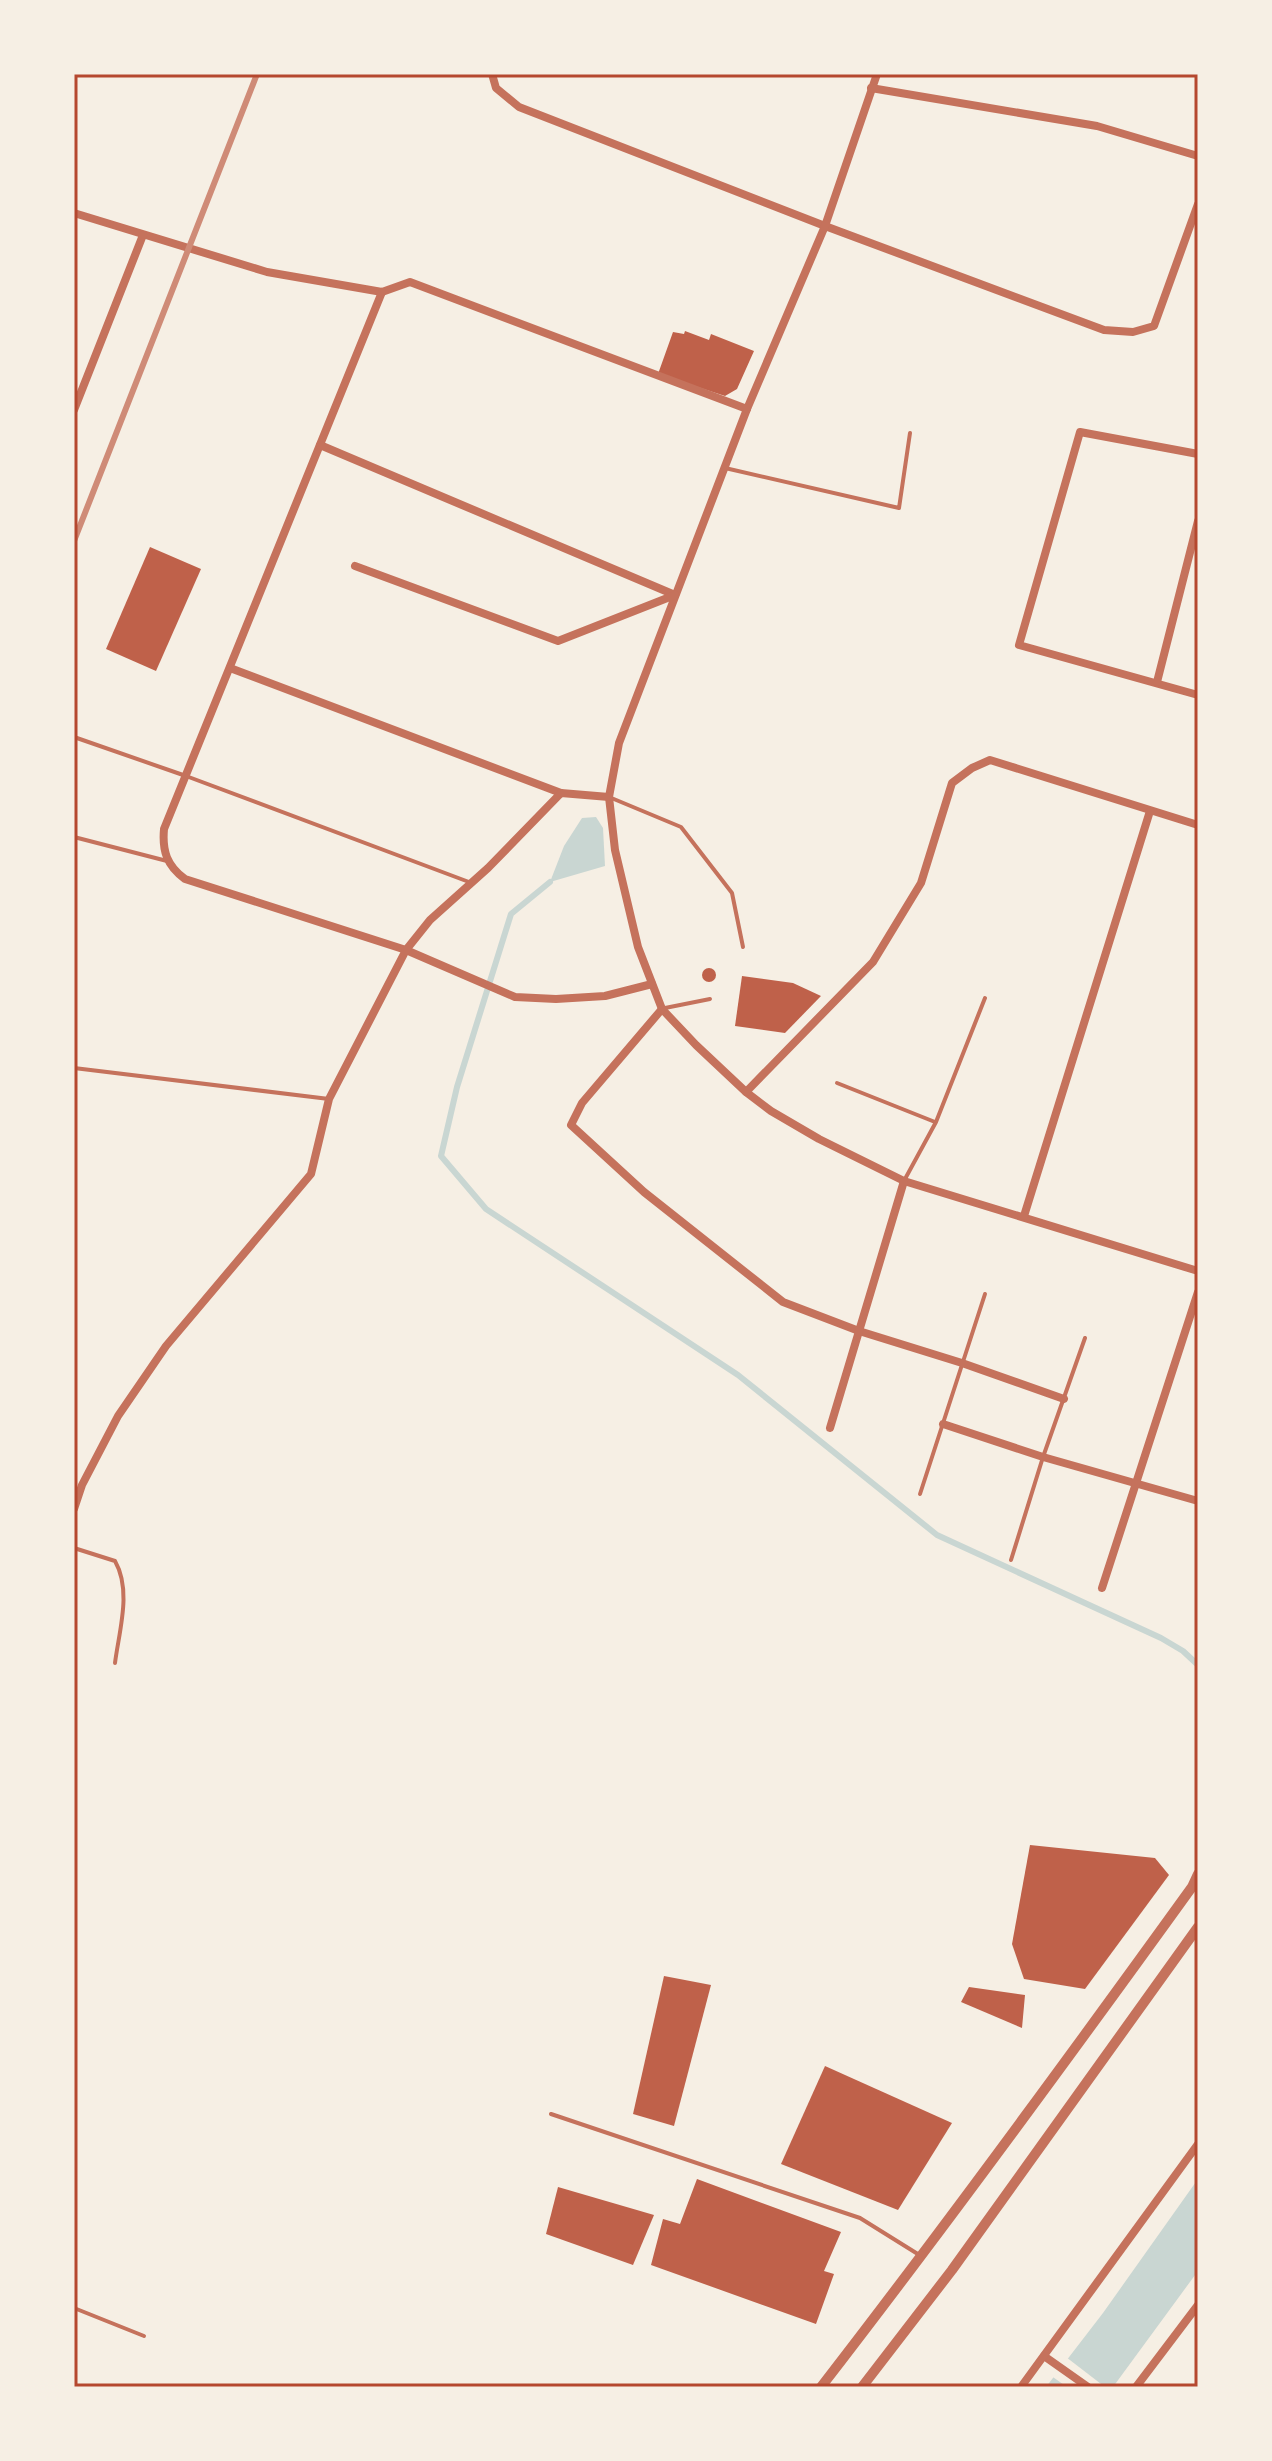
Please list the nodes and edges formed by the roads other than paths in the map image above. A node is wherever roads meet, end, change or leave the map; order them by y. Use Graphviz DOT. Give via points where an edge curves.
graph roads {
  1 [pos="492,74"];
  2 [pos="877,74"];
  3 [pos="871,88"];
  4 [pos="1198,156"];
  5 [pos="1198,204"];
  6 [pos="74,213"];
  7 [pos="825,226"];
  8 [pos="143,235"];
  9 [pos="382,292"];
  10 [pos="747,409"];
  11 [pos="74,410"];
  12 [pos="910,433"];
  13 [pos="320,445"];
  14 [pos="1198,454"];
  15 [pos="725,468"];
  16 [pos="1198,521"];
  17 [pos="355,566"];
  18 [pos="675,595"];
  19 [pos="230,668"];
  20 [pos="1157,682"];
  21 [pos="1198,695"];
  22 [pos="74,737"];
  23 [pos="186,776"];
  24 [pos="561,793"];
  25 [pos="609,797"];
  26 [pos="1150,811"];
  27 [pos="1198,825"];
  28 [pos="74,837"];
  29 [pos="167,861"];
  30 [pos="471,883"];
  31 [pos="743,947"];
  32 [pos="406,950"];
  33 [pos="652,984"];
  34 [pos="985,998"];
  35 [pos="710,999"];
  36 [pos="662,1009"];
  37 [pos="74,1068"];
  38 [pos="837,1083"];
  39 [pos="746,1092"];
  40 [pos="329,1099"];
  41 [pos="936,1122"];
  42 [pos="904,1181"];
  43 [pos="1024,1216"];
  44 [pos="1198,1271"];
  45 [pos="1198,1292"];
  46 [pos="985,1294"];
  47 [pos="859,1331"];
  48 [pos="1085,1338"];
  49 [pos="962,1363"];
  50 [pos="1064,1399"];
  51 [pos="943,1424"];
  52 [pos="830,1428"];
  53 [pos="1043,1457"];
  54 [pos="1138,1483"];
  55 [pos="920,1494"];
  56 [pos="1198,1501"];
  57 [pos="74,1509"];
  58 [pos="74,1548"];
  59 [pos="1011,1560"];
  60 [pos="1102,1588"];
  61 [pos="115,1663"];
  62 [pos="1198,1874"];
  63 [pos="1195,1890"];
  64 [pos="1198,1927"];
  65 [pos="551,2114"];
  66 [pos="1198,2144"];
  67 [pos="922,2257"];
  68 [pos="1198,2305"];
  69 [pos="74,2308"];
  70 [pos="144,2336"];
  71 [pos="1044,2356"];
  72 [pos="821,2387"];
  73 [pos="862,2387"];
  74 [pos="1021,2387"];
  75 [pos="1088,2387"];
  76 [pos="1136,2387"];
  1 -- 7 [label="street" via="496,88 519,107"];
  2 -- 3 [label="street"];
  3 -- 4 [label="street" via="1097,126"];
  3 -- 7 [label="street"];
  5 -- 7 [label="street" via="1154,326 1133,332 1104,330"];
  6 -- 8 [label="street"];
  7 -- 10 [label="street"];
  8 -- 9 [label="street" via="267,272"];
  8 -- 11 [label="street"];
  9 -- 10 [label="street" via="410,282"];
  9 -- 13 [label="street"];
  10 -- 15 [label="street"];
  12 -- 15 [label="lane" via="899,508"];
  13 -- 18 [label="street"];
  13 -- 19 [label="street"];
  14 -- 20 [label="street" via="1080,432 1019,645"];
  15 -- 18 [label="street"];
  16 -- 20 [label="street"];
  17 -- 18 [label="street" via="558,641"];
  18 -- 25 [label="street" via="619,743"];
  19 -- 23 [label="street"];
  19 -- 24 [label="street"];
  20 -- 21 [label="street"];
  22 -- 23 [label="lane"];
  23 -- 29 [label="street" via="164,829"];
  23 -- 30 [label="lane"];
  24 -- 25 [label="street"];
  24 -- 30 [label="street"];
  25 -- 31 [label="lane" via="681,827 732,893"];
  25 -- 33 [label="street" via="623,889"];
  26 -- 27 [label="street"];
  26 -- 39 [label="street" via="990,760 972,768 952,783 921,883 873,962"];
  26 -- 43 [label="street"];
  28 -- 29 [label="lane"];
  29 -- 32 [label="street" via="185,879"];
  30 -- 32 [label="street"];
  32 -- 33 [label="street" via="515,997 605,996"];
  32 -- 40 [label="street"];
  33 -- 36 [label="street"];
  34 -- 41 [label="lane"];
  35 -- 36 [label="lane"];
  36 -- 39 [label="street"];
  36 -- 47 [label="street" via="582,1103 571,1125 644,1192 783,1302"];
  37 -- 40 [label="lane"];
  38 -- 41 [label="lane"];
  39 -- 42 [label="street" via="819,1139"];
  40 -- 57 [label="street" via="311,1174 166,1346 118,1416"];
  41 -- 42 [label="lane"];
  42 -- 43 [label="street"];
  42 -- 47 [label="street"];
  43 -- 44 [label="street"];
  45 -- 54 [label="street"];
  46 -- 49 [label="lane"];
  47 -- 49 [label="street"];
  47 -- 52 [label="street"];
  48 -- 50 [label="lane"];
  49 -- 50 [label="street"];
  49 -- 51 [label="lane"];
  50 -- 53 [label="lane"];
  51 -- 53 [label="street"];
  51 -- 55 [label="lane"];
  53 -- 54 [label="street"];
  53 -- 59 [label="lane"];
  54 -- 56 [label="street"];
  54 -- 60 [label="street"];
  58 -- 61 [label="lane" via="115,1561 122,1573"];
  62 -- 63 [label="street"];
  63 -- 67 [label="street"];
  64 -- 73 [label="street"];
  65 -- 67 [label="lane" via="860,2218"];
  66 -- 71 [label="street"];
  67 -- 72 [label="street"];
  68 -- 76 [label="street"];
  69 -- 70 [label="lane"];
  71 -- 74 [label="street"];
  71 -- 75 [label="street"];
}
